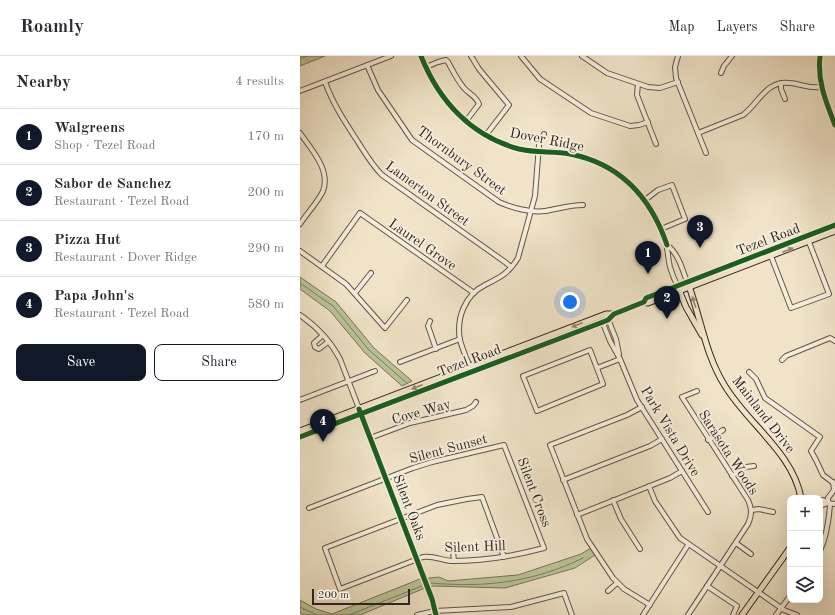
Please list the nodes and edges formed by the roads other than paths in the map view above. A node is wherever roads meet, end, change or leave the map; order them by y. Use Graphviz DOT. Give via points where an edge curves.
graph roads {
  1 [pos="391,56"];
  2 [pos="421,56"];
  3 [pos="471,56"];
  4 [pos="521,56"];
  5 [pos="582,56"];
  6 [pos="678,56"];
  7 [pos="732,56"];
  8 [pos="820,56"];
  9 [pos="367,65"];
  10 [pos="426,67"];
  11 [pos="721,73"];
  12 [pos="325,82"];
  13 [pos="678,82"];
  14 [pos="781,83"];
  15 [pos="638,84"];
  16 [pos="821,87"];
  17 [pos="300,91"];
  18 [pos="785,99"];
  19 [pos="466,122"];
  20 [pos="648,122"];
  21 [pos="835,125"];
  22 [pos="300,133"];
  23 [pos="698,133"];
  24 [pos="544,134"];
  25 [pos="486,135"];
  26 [pos="656,144"];
  27 [pos="539,151"];
  28 [pos="706,153"];
  29 [pos="645,200"];
  30 [pos="583,205"];
  31 [pos="531,210"];
  32 [pos="300,224"];
  33 [pos="835,226"];
  34 [pos="661,229"];
  35 [pos="835,231"];
  36 [pos="808,242"];
  37 [pos="667,245"];
  38 [pos="300,251"];
  39 [pos="771,256"];
  40 [pos="322,266"];
  41 [pos="511,268"];
  42 [pos="371,273"];
  43 [pos="688,284"];
  44 [pos="678,288"];
  45 [pos="355,293"];
  46 [pos="474,293"];
  47 [pos="407,300"];
  48 [pos="606,314"];
  49 [pos="614,314"];
  50 [pos="300,315"];
  51 [pos="601,316"];
  52 [pos="608,320"];
  53 [pos="430,321"];
  54 [pos="603,322"];
  55 [pos="322,336"];
  56 [pos="460,339"];
  57 [pos="835,341"];
  58 [pos="328,342"];
  59 [pos="707,345"];
  60 [pos="436,349"];
  61 [pos="620,359"];
  62 [pos="782,360"];
  63 [pos="400,362"];
  64 [pos="597,368"];
  65 [pos="471,370"];
  66 [pos="375,371"];
  67 [pos="749,372"];
  68 [pos="348,381"];
  69 [pos="697,391"];
  70 [pos="300,400"];
  71 [pos="476,402"];
  72 [pos="642,407"];
  73 [pos="360,412"];
  74 [pos="723,430"];
  75 [pos="300,431"];
  76 [pos="300,437"];
  77 [pos="370,438"];
  78 [pos="662,439"];
  79 [pos="708,440"];
  80 [pos="504,445"];
  81 [pos="754,466"];
  82 [pos="682,472"];
  83 [pos="732,476"];
  84 [pos="386,478"];
  85 [pos="563,480"];
  86 [pos="834,483"];
  87 [pos="649,486"];
  88 [pos="800,495"];
  89 [pos="613,500"];
  90 [pos="823,500"];
  91 [pos="829,503"];
  92 [pos="835,504"];
  93 [pos="823,505"];
  94 [pos="309,508"];
  95 [pos="752,510"];
  96 [pos="708,512"];
  97 [pos="773,512"];
  98 [pos="577,515"];
  99 [pos="401,519"];
  100 [pos="823,543"];
  101 [pos="736,544"];
  102 [pos="688,545"];
  103 [pos="544,548"];
  104 [pos="640,549"];
  105 [pos="453,551"];
  106 [pos="787,552"];
  107 [pos="751,554"];
  108 [pos="504,558"];
  109 [pos="417,559"];
  110 [pos="454,561"];
  111 [pos="721,566"];
  112 [pos="617,583"];
  113 [pos="707,586"];
  114 [pos="608,591"];
  115 [pos="759,591"];
  116 [pos="787,600"];
  117 [pos="650,605"];
  118 [pos="781,607"];
  119 [pos="436,613"];
  120 [pos="417,615"];
  121 [pos="572,615"];
  122 [pos="643,615"];
  123 [pos="688,615"];
  124 [pos="733,615"];
  125 [pos="742,615"];
  126 [pos="776,615"];
  127 [pos="797,615"];
  1 -- 9 [label="street"];
  2 -- 10 [label="street, Dover Ridge"];
  3 -- 25 [label="street" via="509,105"];
  4 -- 20 [label="street" via="540,78 591,113 630,126"];
  5 -- 15 [label="street" via="607,73"];
  6 -- 13 [label="street" via="675,68"];
  7 -- 11 [label="street"];
  8 -- 16 [label="street"];
  9 -- 12 [label="street"];
  9 -- 31 [label="street, Thornbury Street" via="378,90 416,144 499,202"];
  10 -- 19 [label="street, Dover Ridge" via="444,99"];
  10 -- 19 [label="street" via="446,60 464,89 478,101 479,104"];
  12 -- 17 [label="street"];
  12 -- 41 [label="street, Lamerton Street" via="332,101 373,166"];
  13 -- 15 [label="street" via="660,88"];
  13 -- 23 [label="street"];
  14 -- 16 [label="street"];
  14 -- 18 [label="street"];
  14 -- 23 [label="street" via="765,91 743,115"];
  15 -- 20 [label="street" via="637,95"];
  16 -- 21 [label="street"];
  19 -- 25 [label="street, Dover Ridge"];
  20 -- 26 [label="street"];
  22 -- 32 [label="street" via="322,166 325,175 320,196"];
  23 -- 28 [label="street"];
  24 -- 27 [label="street"];
  25 -- 27 [label="street, Dover Ridge" via="518,149"];
  27 -- 29 [label="street, Dover Ridge" via="572,154 601,164 619,175"];
  27 -- 31 [label="street"];
  29 -- 34 [label="street, Dover Ridge"];
  29 -- 34 [label="street" via="658,190 672,185 685,219"];
  30 -- 31 [label="street, Thornbury Street" via="544,211"];
  31 -- 41 [label="street" via="520,253"];
  33 -- 43 [label="main road, Tezel Road"];
  34 -- 37 [label="street, Dover Ridge"];
  35 -- 36 [label="main road, Tezel Road"];
  39 -- 36 [label="main road, Tezel Road, one-way"];
  36 -- 39 [label="street" via="829,294 791,308"];
  37 -- 43 [label="street, Dover Ridge" via="677,258"];
  37 -- 44 [label="street, Dover Ridge" via="670,267"];
  38 -- 40 [label="street"];
  39 -- 43 [label="main road, Tezel Road"];
  40 -- 45 [label="street"];
  40 -- 46 [label="street, Laurel Grove" via="360,213"];
  41 -- 46 [label="street" via="503,276"];
  42 -- 45 [label="street"];
  43 -- 44 [label="main road, Tezel Road"];
  59 -- 43 [label="main road, Mainland Drive, one-way"];
  44 -- 49 [label="main road, Tezel Road" via="648,303 644,302"];
  44 -- 59 [label="main road, Mainland Drive"];
  45 -- 47 [label="street" via="385,328"];
  46 -- 56 [label="street" via="461,315"];
  48 -- 49 [label="main road, Tezel Road"];
  48 -- 51 [label="main road, Tezel Road"];
  48 -- 52 [label="street, Park Vista Drive"];
  49 -- 52 [label="main road, Tezel Road"];
  50 -- 55 [label="street, Silent Oaks"];
  51 -- 54 [label="street, Park Vista Drive"];
  51 -- 65 [label="main road, Tezel Road, one-way"];
  52 -- 54 [label="main road, Tezel Road"];
  52 -- 61 [label="street, Park Vista Drive" via="616,339"];
  53 -- 60 [label="street" via="428,326"];
  54 -- 61 [label="street, Park Vista Drive"];
  54 -- 65 [label="main road, Tezel Road"];
  55 -- 58 [label="street, Silent Oaks"];
  55 -- 58 [label="street" via="314,343 315,347 319,349"];
  56 -- 60 [label="street"];
  56 -- 65 [label="street"];
  57 -- 62 [label="street" via="830,338"];
  58 -- 68 [label="street, Silent Oaks" via="337,354"];
  59 -- 88 [label="main road, Mainland Drive" via="719,376 732,398 783,458 791,470"];
  60 -- 63 [label="street"];
  61 -- 64 [label="street"];
  61 -- 72 [label="street, Park Vista Drive"];
  64 -- 64 [label="street" via="590,350 523,376 537,411 603,384"];
  65 -- 73 [label="main road, Tezel Road"];
  66 -- 68 [label="street"];
  67 -- 86 [label="street" via="756,379 765,398 820,437 811,451 823,475"];
  68 -- 70 [label="street"];
  68 -- 73 [label="street, Silent Oaks"];
  69 -- 79 [label="street, Sarasota Woods" via="682,397"];
  71 -- 77 [label="street, Cove Way" via="466,410 410,423"];
  72 -- 78 [label="street, Park Vista Drive"];
  72 -- 85 [label="street" via="550,445"];
  73 -- 75 [label="main road, Tezel Road"];
  73 -- 76 [label="main road, Tezel Road"];
  73 -- 77 [label="street, Silent Oaks"];
  74 -- 79 [label="street"];
  77 -- 84 [label="street, Silent Oaks"];
  78 -- 82 [label="street, Park Vista Drive"];
  78 -- 85 [label="street"];
  79 -- 83 [label="street, Sarasota Woods"];
  80 -- 84 [label="street, Silent Sunset" via="432,462"];
  80 -- 103 [label="street, Silent Cross"];
  81 -- 83 [label="street" via="746,467"];
  82 -- 87 [label="street"];
  82 -- 96 [label="street, Park Vista Drive"];
  83 -- 95 [label="street, Sarasota Woods"];
  84 -- 94 [label="street, Silent Sunset"];
  84 -- 99 [label="street, Silent Oaks"];
  85 -- 98 [label="street"];
  86 -- 91 [label="street"];
  87 -- 89 [label="street"];
  87 -- 102 [label="street" via="675,531"];
  89 -- 98 [label="street"];
  89 -- 104 [label="street" via="621,519"];
  90 -- 91 [label="street"];
  91 -- 92 [label="street"];
  91 -- 93 [label="street"];
  91 -- 100 [label="street"];
  95 -- 97 [label="street"];
  95 -- 101 [label="street, Sarasota Woods" via="751,518"];
  98 -- 112 [label="street" via="587,539"];
  99 -- 108 [label="street" via="445,503 482,497"];
  99 -- 109 [label="street, Silent Oaks"];
  99 -- 109 [label="street, Silent Hill" via="325,548 340,589"];
  101 -- 107 [label="street"];
  101 -- 111 [label="street, Sarasota Woods"];
  102 -- 111 [label="street"];
  102 -- 117 [label="street"];
  103 -- 108 [label="street, Silent Hill"];
  105 -- 110 [label="street"];
  106 -- 115 [label="main road"];
  108 -- 110 [label="street, Silent Hill"];
  109 -- 110 [label="street, Silent Hill" via="429,556"];
  109 -- 119 [label="street, Silent Oaks"];
  111 -- 113 [label="street, Sarasota Woods"];
  111 -- 115 [label="street"];
  112 -- 114 [label="street"];
  112 -- 117 [label="street"];
  113 -- 123 [label="street, Sarasota Woods"];
  113 -- 124 [label="street" via="737,606"];
  115 -- 118 [label="street"];
  115 -- 125 [label="main road"];
  116 -- 118 [label="street"];
  117 -- 122 [label="street"];
  118 -- 126 [label="street"];
  118 -- 127 [label="street"];
  119 -- 120 [label="street"];
  119 -- 121 [label="street" via="510,607 564,593"];
}
